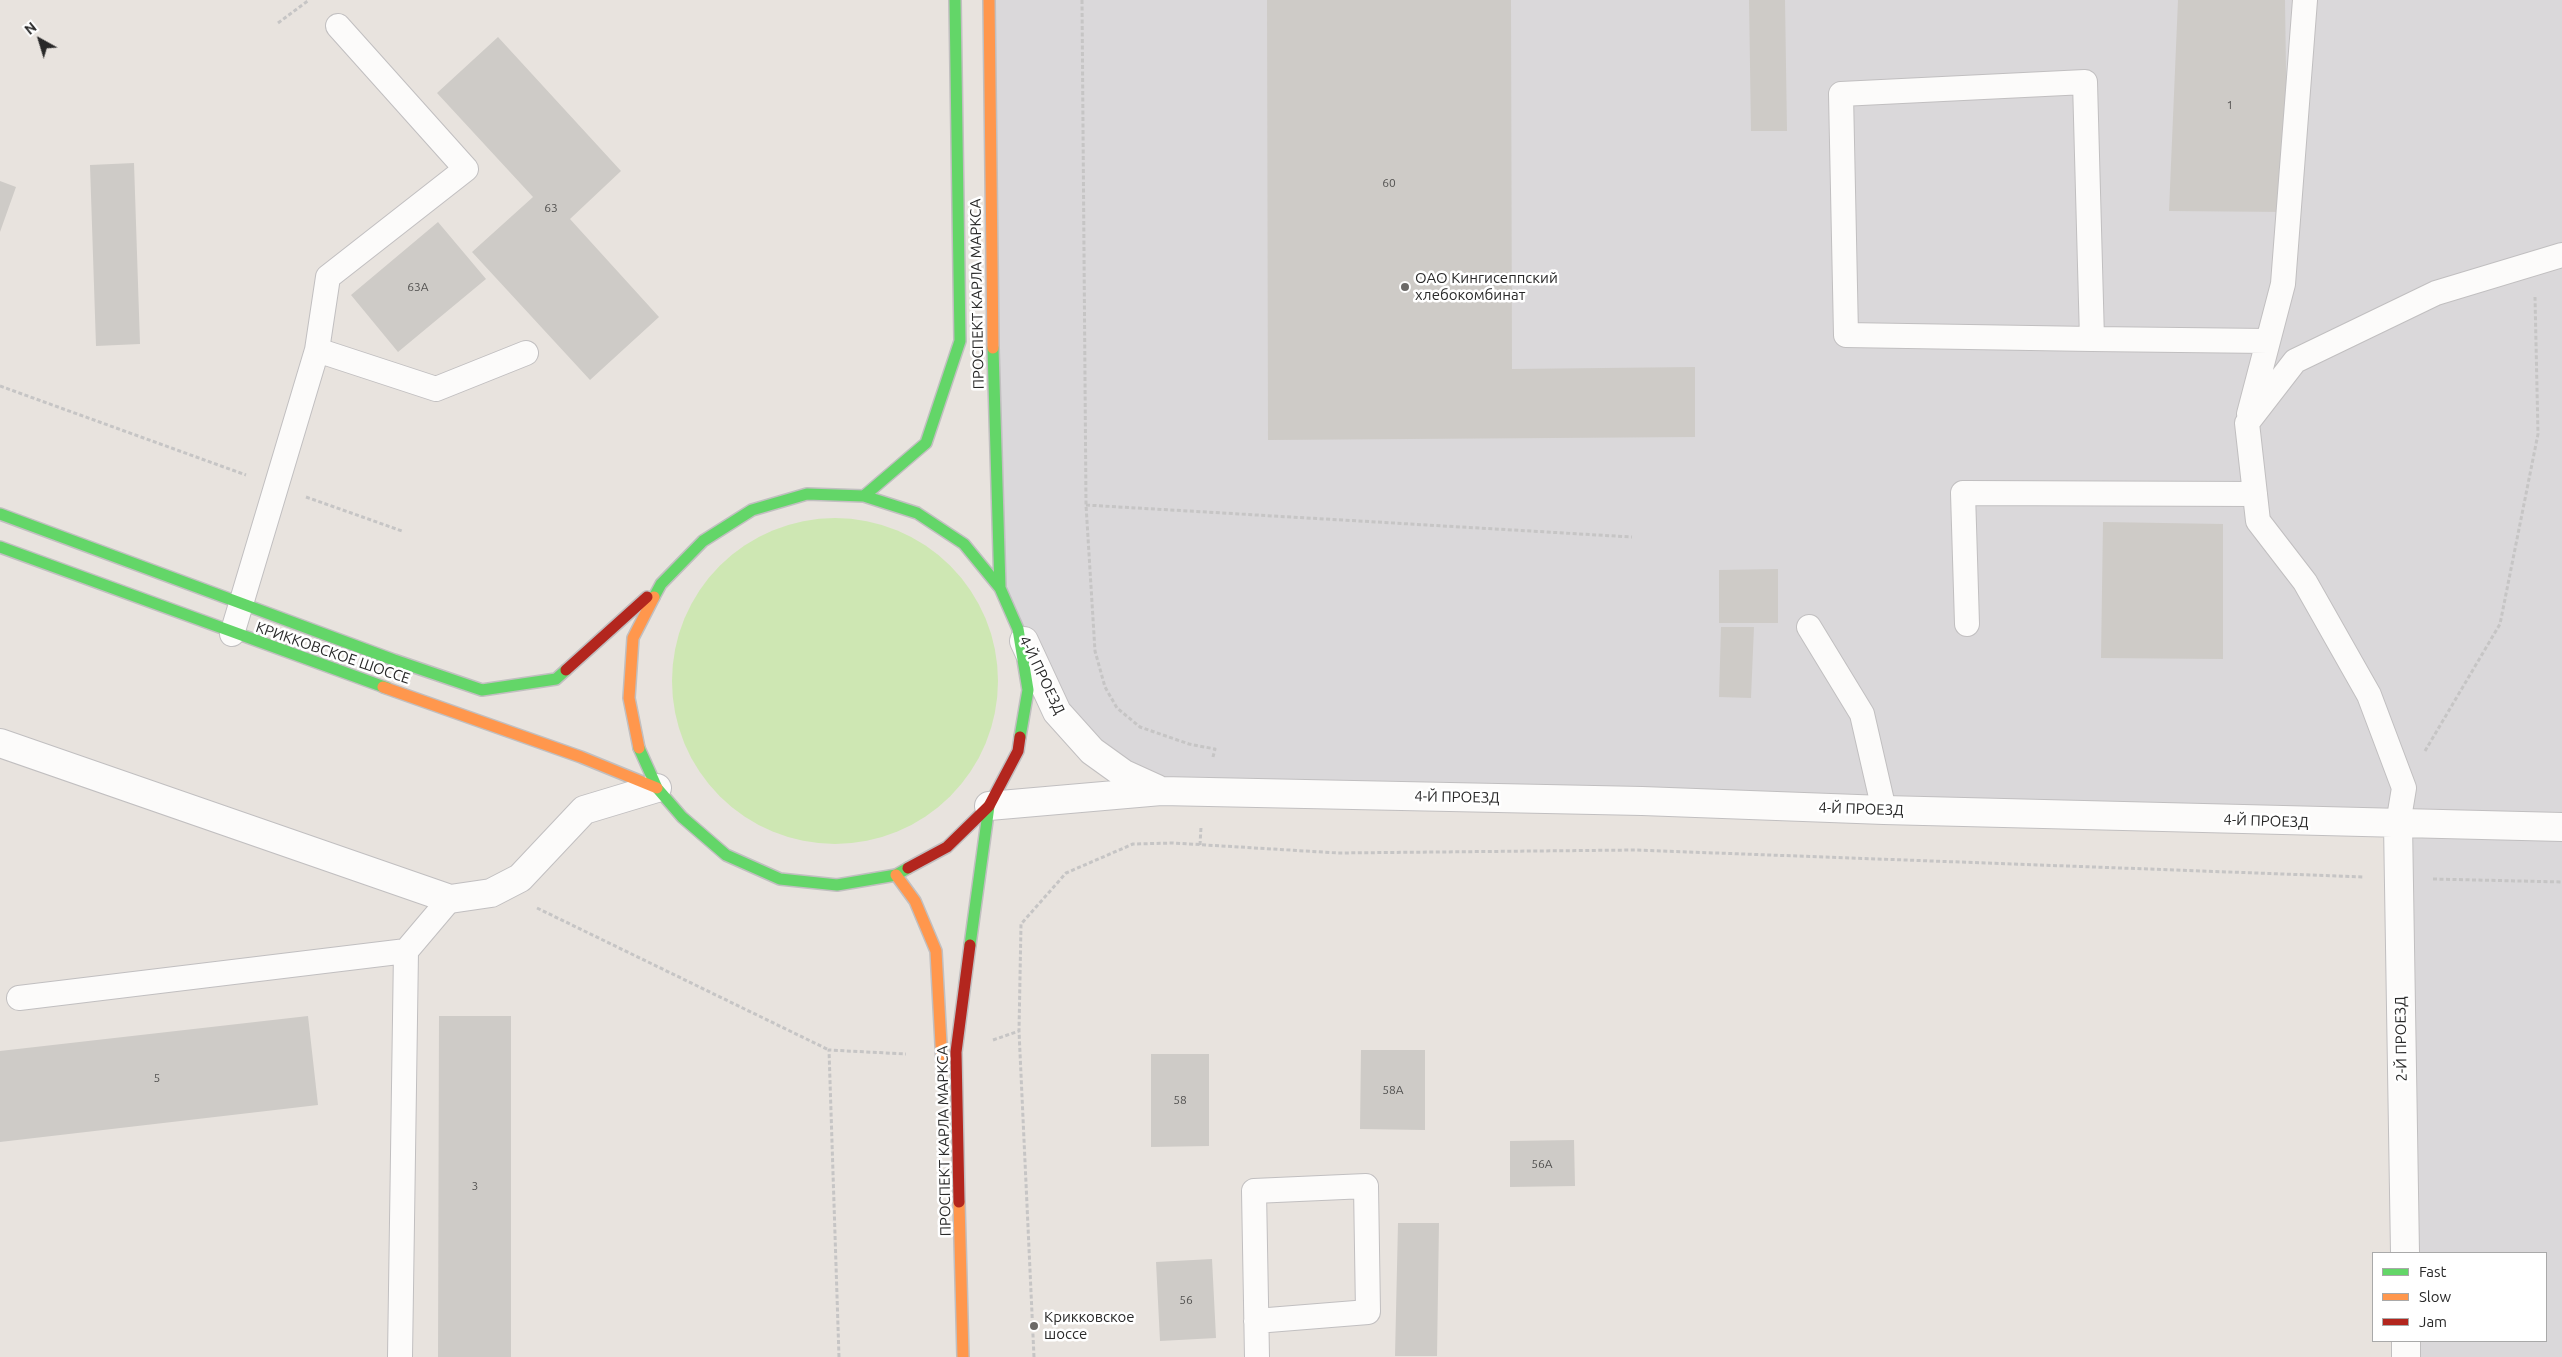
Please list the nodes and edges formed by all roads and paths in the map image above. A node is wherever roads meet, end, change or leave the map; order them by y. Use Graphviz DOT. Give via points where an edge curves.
graph roads {
  1 [pos="309,0"];
  2 [pos="955,0"];
  3 [pos="989,0"];
  4 [pos="1082,0"];
  5 [pos="2305,0"];
  6 [pos="278,23"];
  7 [pos="338,26"];
  8 [pos="2562,256"];
  9 [pos="2534,264"];
  10 [pos="2092,340"];
  11 [pos="2268,340"];
  12 [pos="316,350"];
  13 [pos="526,354"];
  14 [pos="0,386"];
  15 [pos="2247,423"];
  16 [pos="276,486"];
  17 [pos="2255,494"];
  18 [pos="864,496"];
  19 [pos="1086,505"];
  20 [pos="0,514"];
  21 [pos="402,531"];
  22 [pos="1632,537"];
  23 [pos="0,547"];
  24 [pos="661,584"];
  25 [pos="1000,588"];
  26 [pos="242,603"];
  27 [pos="1967,624"];
  28 [pos="1809,627"];
  29 [pos="1018,629"];
  30 [pos="232,634"];
  31 [pos="0,743"];
  32 [pos="1215,748"];
  33 [pos="656,788"];
  34 [pos="2404,788"];
  35 [pos="1161,791"];
  36 [pos="989,806"];
  37 [pos="1884,810"];
  38 [pos="2398,824"];
  39 [pos="2562,827"];
  40 [pos="896,875"];
  41 [pos="2399,878"];
  42 [pos="2562,882"];
  43 [pos="498,889"];
  44 [pos="450,899"];
  45 [pos="406,951"];
  46 [pos="19,998"];
  47 [pos="829,1050"];
  48 [pos="942,1055"];
  49 [pos="943,1074"];
  50 [pos="2404,1252"];
  51 [pos="1256,1321"];
  52 [pos="2406,1342"];
  53 [pos="400,1357"];
  54 [pos="838,1357"];
  55 [pos="963,1357"];
  56 [pos="1034,1357"];
  57 [pos="1257,1357"];
  58 [pos="2406,1357"];
  1 -- 6 [label="path"];
  2 -- 18 [label="main road" via="960,341 926,443"];
  3 -- 25 [label="main road, ПРОСПЕКТ КАРЛА МАРКСА" via="991,279"];
  4 -- 19 [label="path"];
  5 -- 11 [label="lane" via="2283,284"];
  7 -- 12 [label="lane" via="466,169 328,277"];
  8 -- 9 [label="lane"];
  9 -- 15 [label="lane" via="2436,293 2295,361"];
  9 -- 34 [label="path" via="2538,434 2500,624"];
  10 -- 10 [label="lane" via="2085,82 1840,94 1846,335"];
  10 -- 11 [label="lane"];
  11 -- 15 [label="lane"];
  12 -- 13 [label="lane" via="436,389"];
  12 -- 16 [label="lane"];
  14 -- 16 [label="path"];
  15 -- 17 [label="lane"];
  16 -- 21 [label="path"];
  16 -- 26 [label="lane"];
  17 -- 27 [label="lane" via="1963,493"];
  17 -- 34 [label="lane" via="2258,520 2305,582 2369,695"];
  18 -- 24 [label="main road, ПРОСПЕКТ КАРЛА МАРКСА" via="807,494 752,510 703,541"];
  18 -- 25 [label="main road, ПРОСПЕКТ КАРЛА МАРКСА" via="917,513 964,544"];
  19 -- 22 [label="path"];
  19 -- 32 [label="path" via="1095,651 1105,687 1117,708 1140,727 1189,744"];
  20 -- 26 [label="main road"];
  23 -- 30 [label="main road, КРИККОВСКОЕ ШОССЕ"];
  24 -- 26 [label="main road" via="556,679 482,690"];
  24 -- 33 [label="main road, ПРОСПЕКТ КАРЛА МАРКСА" via="633,638 629,698 636,741"];
  25 -- 29 [label="main road, ПРОСПЕКТ КАРЛА МАРКСА"];
  26 -- 30 [label="lane"];
  28 -- 37 [label="lane" via="1862,714"];
  29 -- 35 [label="street, 4-Й ПРОЕЗД" via="1057,712 1092,751 1124,774"];
  29 -- 36 [label="main road, ПРОСПЕКТ КАРЛА МАРКСА" via="1028,690 1018,751"];
  30 -- 33 [label="main road, КРИККОВСКОЕ ШОССЕ" via="582,757"];
  31 -- 44 [label="street"];
  33 -- 40 [label="main road, ПРОСПЕКТ КАРЛА МАРКСА" via="682,817 726,855 780,879 838,886"];
  33 -- 43 [label="street" via="584,810 520,878"];
  34 -- 38 [label="lane"];
  35 -- 36 [label="street, 4-Й ПРОЕЗД"];
  35 -- 37 [label="street, 4-Й ПРОЕЗД" via="1642,801"];
  36 -- 40 [label="main road, ПРОСПЕКТ КАРЛА МАРКСА" via="947,847"];
  36 -- 55 [label="main road, ПРОСПЕКТ КАРЛА МАРКСА" via="956,1052"];
  37 -- 38 [label="street, 4-Й ПРОЕЗД"];
  38 -- 39 [label="street, 4-Й ПРОЕЗД"];
  38 -- 41 [label="street, 2-Й ПРОЕЗД"];
  40 -- 48 [label="main road" via="915,901 936,951"];
  41 -- 42 [label="path"];
  41 -- 50 [label="street, 2-Й ПРОЕЗД"];
  41 -- 56 [label="path" via="1635,850 1338,853 1173,843 1132,844 1066,873 1021,924 1019,1031"];
  43 -- 44 [label="street"];
  43 -- 47 [label="path"];
  44 -- 45 [label="lane"];
  45 -- 46 [label="lane"];
  45 -- 53 [label="lane"];
  47 -- 48 [label="path"];
  47 -- 54 [label="path"];
  48 -- 49 [label="main road"];
  51 -- 51 [label="lane" via="1254,1191 1366,1186 1368,1312"];
  51 -- 57 [label="lane"];
  52 -- 58 [label="street"];
}
